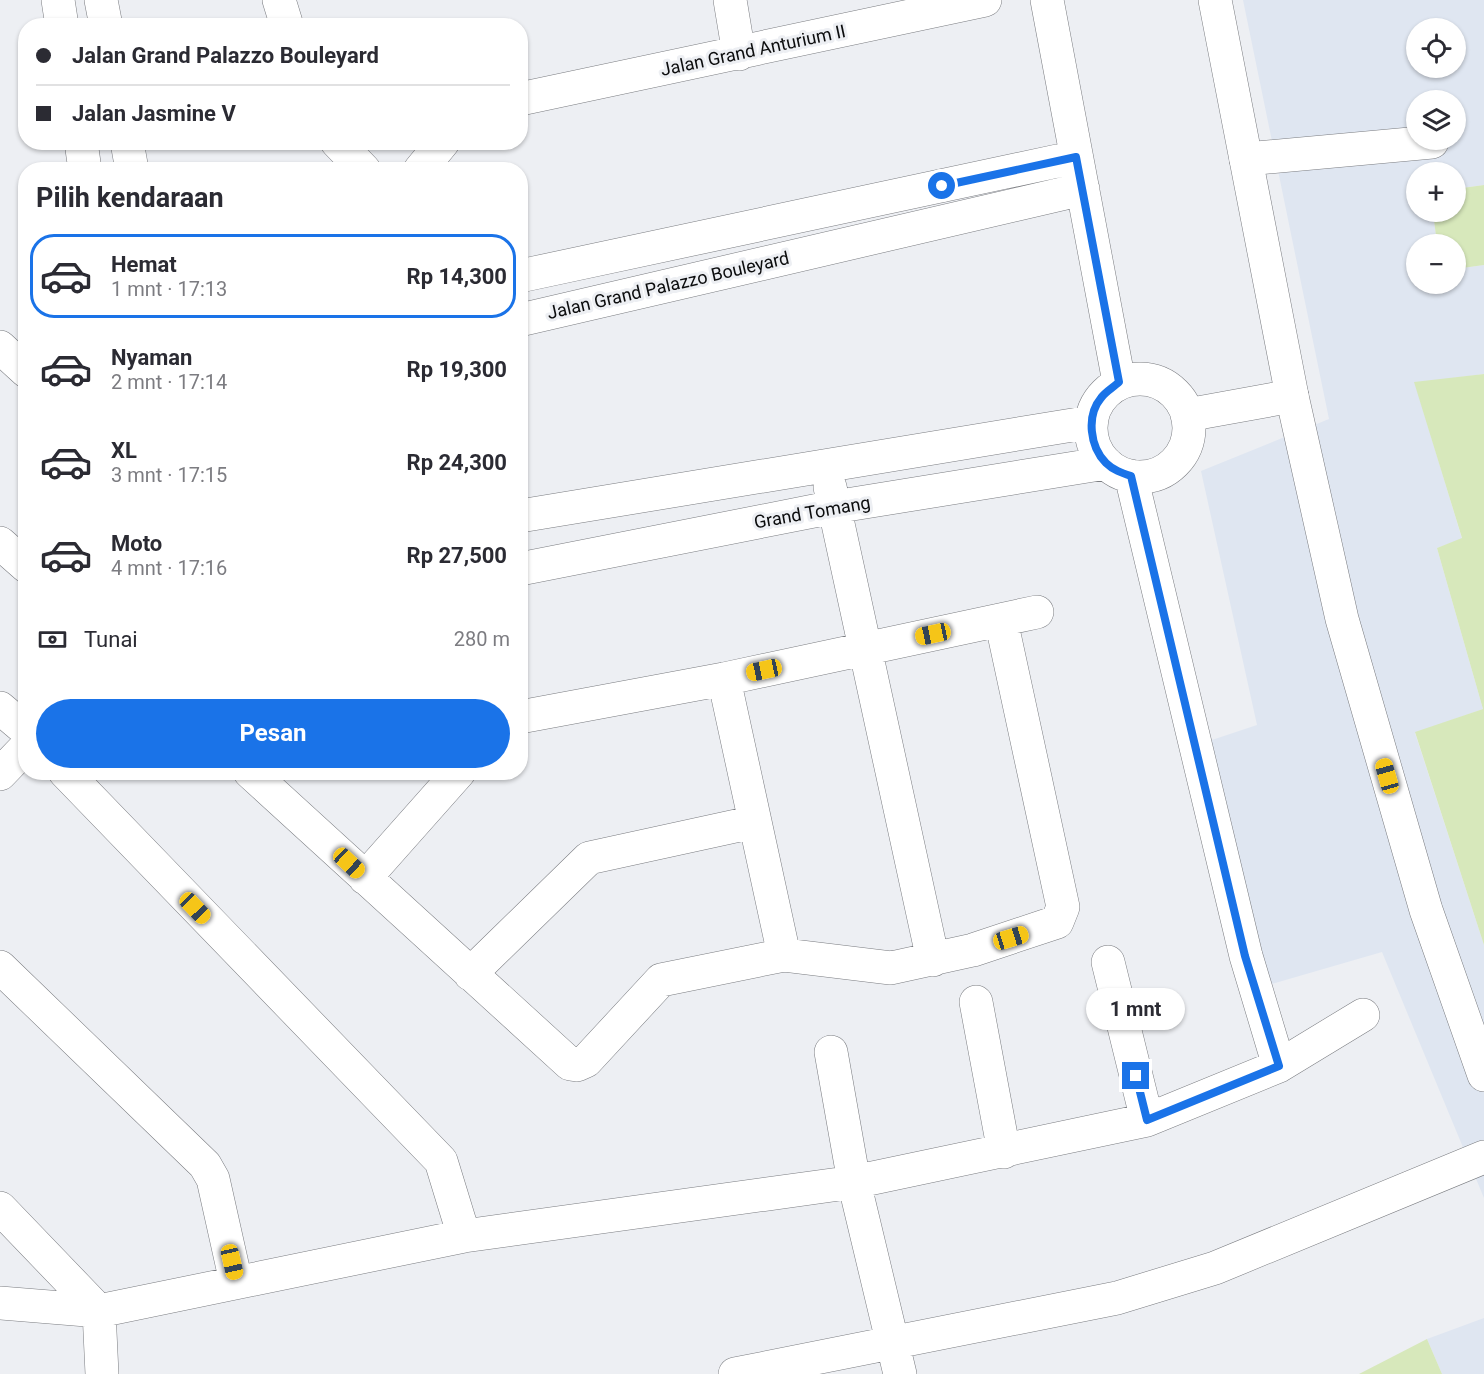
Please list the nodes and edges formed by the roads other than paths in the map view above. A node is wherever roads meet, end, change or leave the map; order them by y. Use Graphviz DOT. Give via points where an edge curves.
graph roads {
  1 [pos="58,0"];
  2 [pos="101,0"];
  3 [pos="279,0"];
  4 [pos="730,0"];
  5 [pos="985,0"];
  6 [pos="1047,0"];
  7 [pos="1215,0"];
  8 [pos="888,10"];
  9 [pos="61,18"];
  10 [pos="104,18"];
  11 [pos="284,18"];
  12 [pos="739,54"];
  13 [pos="528,97"];
  14 [pos="1406,144"];
  15 [pos="345,150"];
  16 [pos="436,150"];
  17 [pos="1076,157"];
  18 [pos="1246,159"];
  19 [pos="356,162"];
  20 [pos="427,162"];
  21 [pos="1083,189"];
  22 [pos="807,215"];
  23 [pos="815,250"];
  24 [pos="528,274"];
  25 [pos="528,318"];
  26 [pos="0,347"];
  27 [pos="18,364"];
  28 [pos="1119,382"];
  29 [pos="1292,396"];
  30 [pos="1187,415"];
  31 [pos="1091,422"];
  32 [pos="825,465"];
  33 [pos="1118,470"];
  34 [pos="834,507"];
  35 [pos="528,515"];
  36 [pos="0,543"];
  37 [pos="18,559"];
  38 [pos="528,567"];
  39 [pos="1037,612"];
  40 [pos="1001,620"];
  41 [pos="865,648"];
  42 [pos="724,679"];
  43 [pos="0,708"];
  44 [pos="528,716"];
  45 [pos="18,723"];
  46 [pos="18,755"];
  47 [pos="0,774"];
  48 [pos="73,780"];
  49 [pos="259,780"];
  50 [pos="452,780"];
  51 [pos="754,822"];
  52 [pos="365,878"];
  53 [pos="784,955"];
  54 [pos="933,960"];
  55 [pos="1108,962"];
  56 [pos="0,967"];
  57 [pos="470,974"];
  58 [pos="976,1002"];
  59 [pos="1363,1015"];
  60 [pos="831,1052"];
  61 [pos="1279,1066"];
  62 [pos="1484,1075"];
  63 [pos="1147,1120"];
  64 [pos="1004,1152"];
  65 [pos="1484,1157"];
  66 [pos="854,1182"];
  67 [pos="0,1208"];
  68 [pos="464,1236"];
  69 [pos="236,1282"];
  70 [pos="0,1304"];
  71 [pos="99,1311"];
  72 [pos="892,1342"];
  73 [pos="102,1374"];
  74 [pos="735,1374"];
  75 [pos="900,1374"];
  1 -- 9 [label="street"];
  2 -- 10 [label="street"];
  3 -- 11 [label="street"];
  4 -- 12 [label="street"];
  5 -- 8 [label="street, Jalan Grand Anturium II"];
  6 -- 17 [label="street"];
  7 -- 18 [label="street"];
  8 -- 12 [label="street, Jalan Grand Anturium II"];
  12 -- 13 [label="street, Jalan Grand Anturium II"];
  14 -- 18 [label="street"];
  15 -- 19 [label="street"];
  16 -- 20 [label="street"];
  17 -- 21 [label="street"];
  17 -- 22 [label="street, Jalan Grand Palazzo Bouleyard"];
  18 -- 29 [label="street"];
  21 -- 23 [label="street, Jalan Grand Palazzo Bouleyard"];
  21 -- 28 [label="street"];
  22 -- 23 [label="street"];
  22 -- 24 [label="street, Jalan Grand Palazzo Bouleyard"];
  23 -- 25 [label="street, Jalan Grand Palazzo Bouleyard"];
  26 -- 27 [label="street"];
  28 -- 30 [label="street" via="1140,378 1161,383 1178,396"];
  28 -- 31 [label="street" via="1100,398"];
  29 -- 30 [label="street"];
  29 -- 62 [label="street" via="1342,619 1426,910"];
  30 -- 33 [label="street" via="1188,435 1182,453 1169,467 1151,476"];
  31 -- 32 [label="street"];
  31 -- 33 [label="street" via="1094,444"];
  32 -- 34 [label="street"];
  32 -- 35 [label="street"];
  33 -- 34 [label="street, Grand Tomang"];
  33 -- 61 [label="street" via="1245,956"];
  34 -- 38 [label="street, Grand Tomang"];
  34 -- 41 [label="street"];
  36 -- 37 [label="street"];
  39 -- 40 [label="street"];
  40 -- 41 [label="street"];
  40 -- 54 [label="street" via="1063,907 1057,922 1048,926"];
  41 -- 42 [label="street"];
  41 -- 54 [label="street"];
  42 -- 44 [label="street"];
  42 -- 51 [label="street"];
  43 -- 45 [label="street"];
  46 -- 47 [label="street"];
  48 -- 68 [label="street" via="441,1161"];
  49 -- 52 [label="street"];
  50 -- 52 [label="street"];
  51 -- 53 [label="street"];
  51 -- 57 [label="street" via="589,858"];
  52 -- 57 [label="street"];
  53 -- 54 [label="street" via="891,968"];
  53 -- 57 [label="street" via="661,980 577,1065 570,1064"];
  55 -- 63 [label="street"];
  56 -- 69 [label="street" via="210,1171"];
  58 -- 64 [label="street"];
  59 -- 61 [label="street"];
  60 -- 66 [label="street"];
  61 -- 63 [label="street"];
  63 -- 64 [label="street"];
  64 -- 66 [label="street"];
  65 -- 72 [label="street" via="1204,1271 1117,1298"];
  66 -- 68 [label="street"];
  66 -- 72 [label="street"];
  67 -- 71 [label="street"];
  68 -- 69 [label="street"];
  69 -- 71 [label="street"];
  70 -- 71 [label="street"];
  71 -- 73 [label="street"];
  72 -- 74 [label="street"];
  72 -- 75 [label="street"];
}
